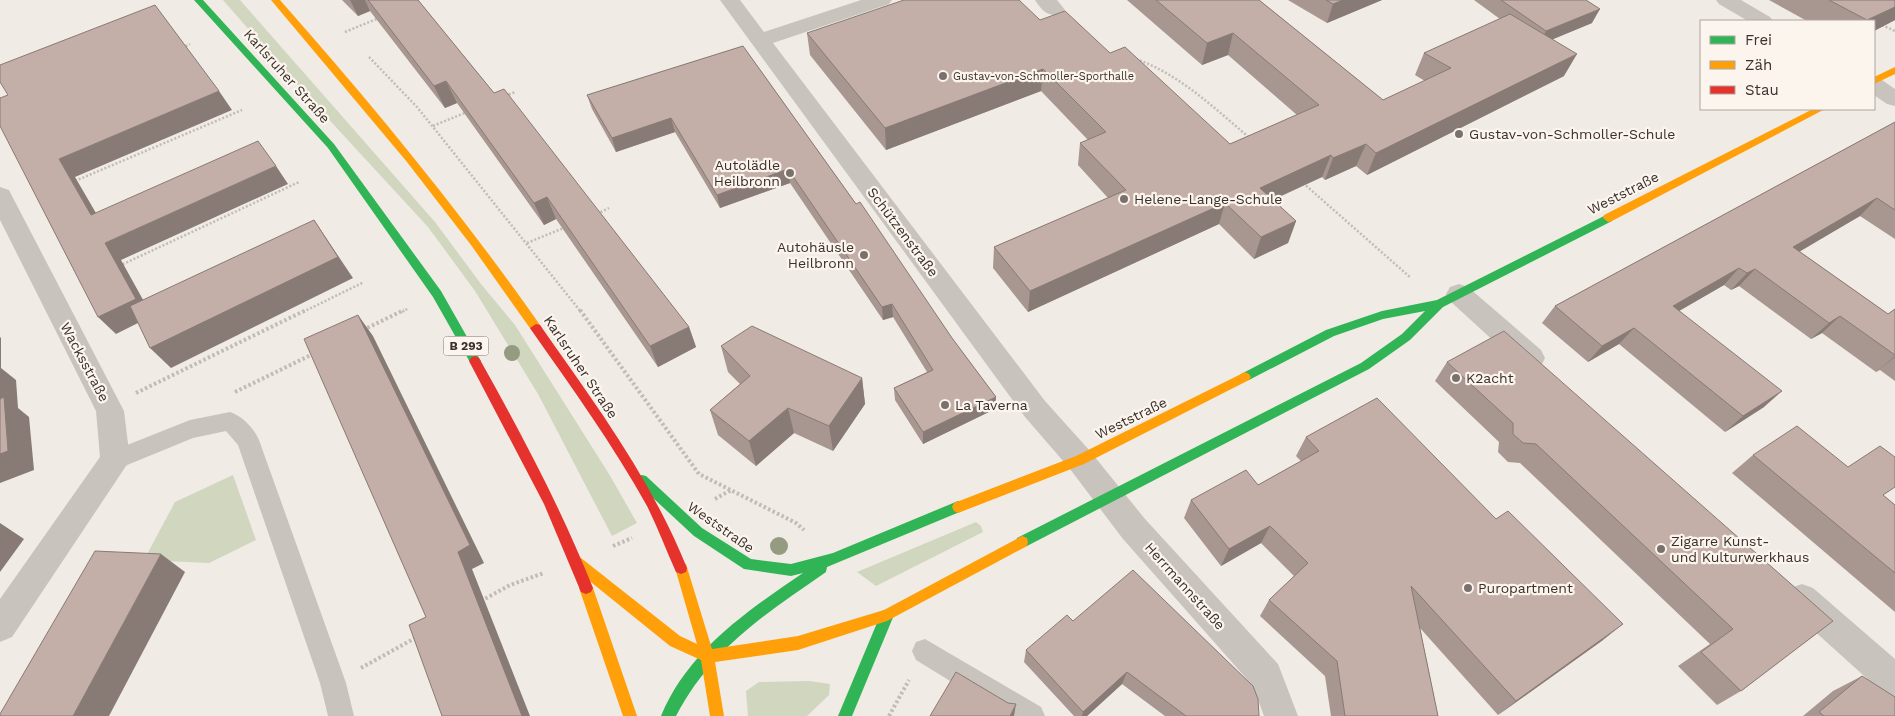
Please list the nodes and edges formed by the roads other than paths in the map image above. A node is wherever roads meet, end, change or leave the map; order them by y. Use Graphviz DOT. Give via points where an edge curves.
graph roads {
  1 [pos="198,0"];
  2 [pos="275,0"];
  3 [pos="730,0"];
  4 [pos="882,0"];
  5 [pos="1726,0"];
  6 [pos="1761,20"];
  7 [pos="760,40"];
  8 [pos="1895,70"];
  9 [pos="1875,80"];
  10 [pos="1875,86"];
  11 [pos="1895,98"];
  12 [pos="1818,110"];
  13 [pos="0,196"];
  14 [pos="1449,299"];
  15 [pos="1552,376"];
  16 [pos="115,460"];
  17 [pos="1080,460"];
  18 [pos="636,473"];
  19 [pos="1108,498"];
  20 [pos="834,559"];
  21 [pos="576,562"];
  22 [pos="1783,582"];
  23 [pos="887,616"];
  24 [pos="0,626"];
  25 [pos="925,651"];
  26 [pos="707,656"];
  27 [pos="1895,681"];
  28 [pos="341,716"];
  29 [pos="630,716"];
  30 [pos="668,716"];
  31 [pos="717,716"];
  32 [pos="846,716"];
  33 [pos="1032,716"];
  34 [pos="1281,716"];
  1 -- 21 [label="street, Karlsruher Straße / B 293" via="331,146 437,294 512,428"];
  2 -- 18 [label="street, Karlsruher Straße" via="345,78 491,262"];
  3 -- 7 [label="street, Schützenstraße"];
  4 -- 7 [label="street"];
  5 -- 6 [label="street"];
  7 -- 17 [label="street, Schützenstraße" via="1029,402"];
  8 -- 9 [label="street"];
  10 -- 11 [label="street"];
  12 -- 14 [label="street, Weststraße"];
  13 -- 16 [label="street, Wacksstraße" via="108,406"];
  14 -- 15 [label="street"];
  14 -- 17 [label="street, Weststraße" via="1382,315 1330,333"];
  14 -- 19 [label="street, Weststraße" via="1406,337 1365,366"];
  16 -- 24 [label="street"];
  16 -- 28 [label="lane" via="190,429 230,421 248,440 333,683"];
  17 -- 19 [label="street, Herrmannstraße"];
  17 -- 20 [label="street, Weststraße"];
  18 -- 20 [label="street, Weststraße" via="698,532 749,565 791,570"];
  18 -- 26 [label="street, Karlsruher Straße" via="681,566"];
  19 -- 23 [label="street, Weststraße" via="988,559"];
  19 -- 34 [label="street, Herrmannstraße" via="1266,676"];
  20 -- 26 [label="street, Weststraße" via="774,601"];
  21 -- 26 [label="street, Karlsruher Straße" via="675,641"];
  21 -- 29 [label="street, Karlsruher Straße / B 293"];
  22 -- 27 [label="street"];
  23 -- 26 [label="street, Weststraße" via="798,643"];
  23 -- 32 [label="street"];
  25 -- 33 [label="lane"];
  26 -- 30 [label="street, Weststraße" via="678,693"];
  26 -- 31 [label="street"];
}
